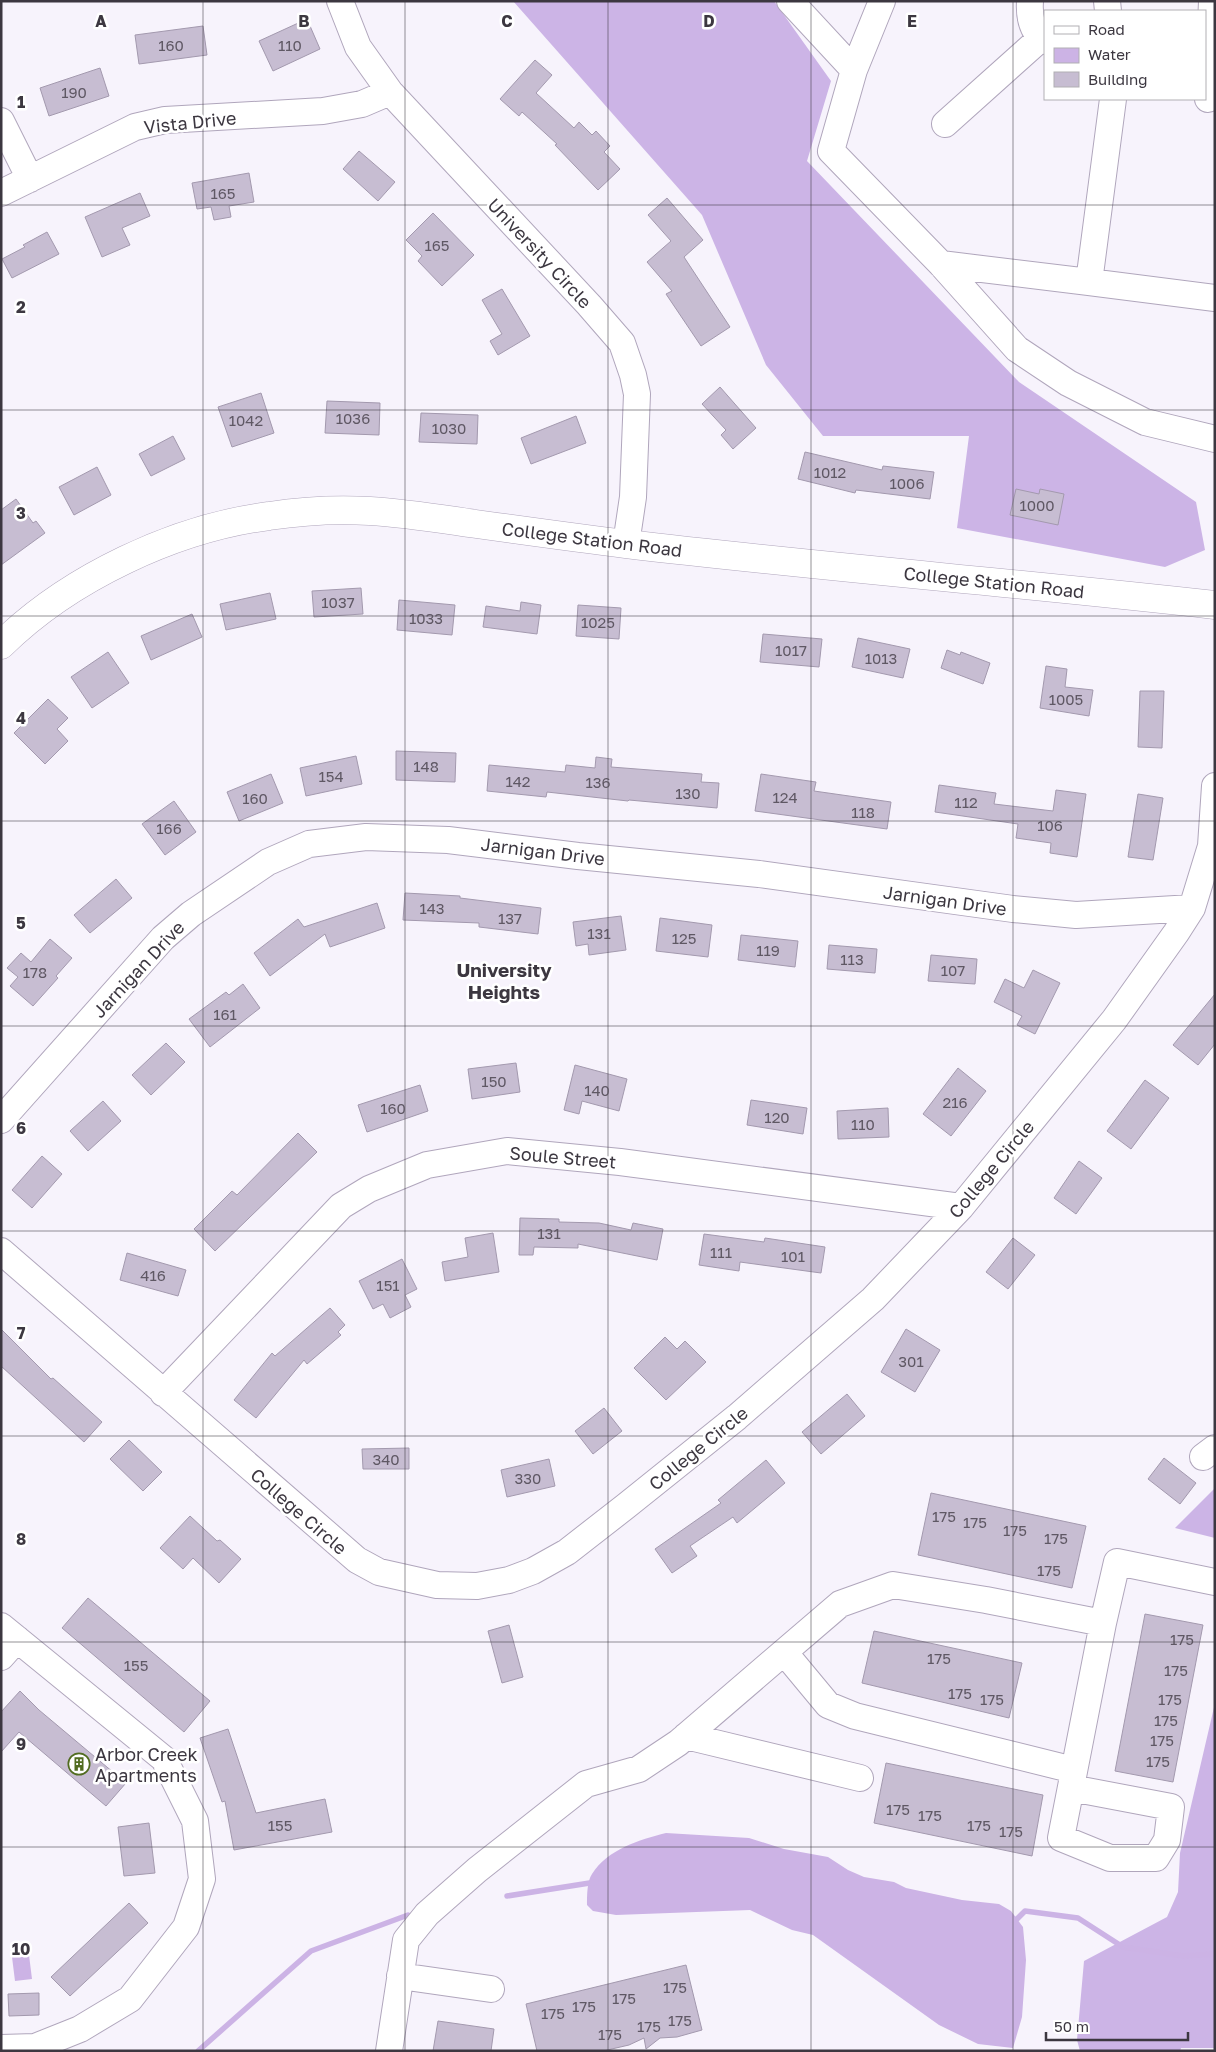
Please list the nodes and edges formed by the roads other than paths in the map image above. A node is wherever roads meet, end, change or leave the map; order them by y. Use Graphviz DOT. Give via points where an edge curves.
graph roads {
  1 [pos="340,1"];
  2 [pos="790,1"];
  3 [pos="882,1"];
  4 [pos="1030,1"];
  5 [pos="1212,1"];
  6 [pos="1043,39"];
  7 [pos="854,70"];
  8 [pos="390,92"];
  9 [pos="1209,99"];
  10 [pos="1113,100"];
  11 [pos="1,121"];
  12 [pos="945,124"];
  13 [pos="30,179"];
  14 [pos="1,193"];
  15 [pos="941,264"];
  16 [pos="1089,282"];
  17 [pos="1215,298"];
  18 [pos="1215,439"];
  19 [pos="626,544"];
  20 [pos="1215,606"];
  21 [pos="1,645"];
  22 [pos="1215,786"];
  23 [pos="1192,908"];
  24 [pos="1,1120"];
  25 [pos="961,1207"];
  26 [pos="1,1250"];
  27 [pos="162,1393"];
  28 [pos="1215,1582"];
  29 [pos="1103,1623"];
  30 [pos="6,1641"];
  31 [pos="784,1652"];
  32 [pos="686,1736"];
  33 [pos="860,1778"];
  34 [pos="400,1976"];
  35 [pos="491,1989"];
  36 [pos="14,2049"];
  37 [pos="389,2051"];
  1 -- 8 [label="street, University Circle" via="358,47"];
  2 -- 7 [label="street"];
  3 -- 7 [label="street"];
  4 -- 6 [label="street" via="1033,27"];
  5 -- 9 [label="street"];
  6 -- 12 [label="street"];
  7 -- 15 [label="street" via="831,151"];
  8 -- 13 [label="street, Vista Drive" via="362,104 323,111 164,120 135,127"];
  8 -- 19 [label="street, University Circle" via="622,344 637,394 633,497"];
  10 -- 16 [label="street"];
  11 -- 13 [label="street"];
  13 -- 14 [label="street, Vista Drive"];
  15 -- 16 [label="street"];
  15 -- 18 [label="street" via="1016,349 1068,384 1144,422"];
  16 -- 17 [label="street"];
  19 -- 20 [label="main road, College Station Road"];
  19 -- 21 [label="main road, College Station Road" via="369,510 316,510 240,520 181,536 135,555 77,587"];
  22 -- 23 [label="street, College Circle" via="1212,846"];
  23 -- 24 [label="street, Jarnigan Drive" via="1076,915 759,874 448,840 366,837 309,844 268,862 191,914 163,938"];
  23 -- 25 [label="street, College Circle" via="1114,1020"];
  25 -- 27 [label="street, Soule Street" via="620,1162 507,1151 428,1165 368,1189 341,1206"];
  25 -- 27 [label="street, College Circle" via="873,1299 737,1417 567,1552 534,1571 509,1580 477,1586 437,1585 379,1572 357,1560"];
  26 -- 27 [label="street, College Circle"];
  28 -- 29 [label="street" via="1117,1562"];
  29 -- 31 [label="street" via="893,1585 840,1604"];
  29 -- 31 [label="street" via="1073,1779 855,1716 828,1705"];
  30 -- 36 [label="street" via="164,1759 194,1821 202,1879 186,1927 130,1999 72,2032 35,2047"];
  31 -- 32 [label="street"];
  32 -- 33 [label="street"];
  32 -- 34 [label="street" via="639,1770 586,1784 477,1870 426,1914 406,1940"];
  34 -- 35 [label="street"];
  34 -- 37 [label="street"];
}
